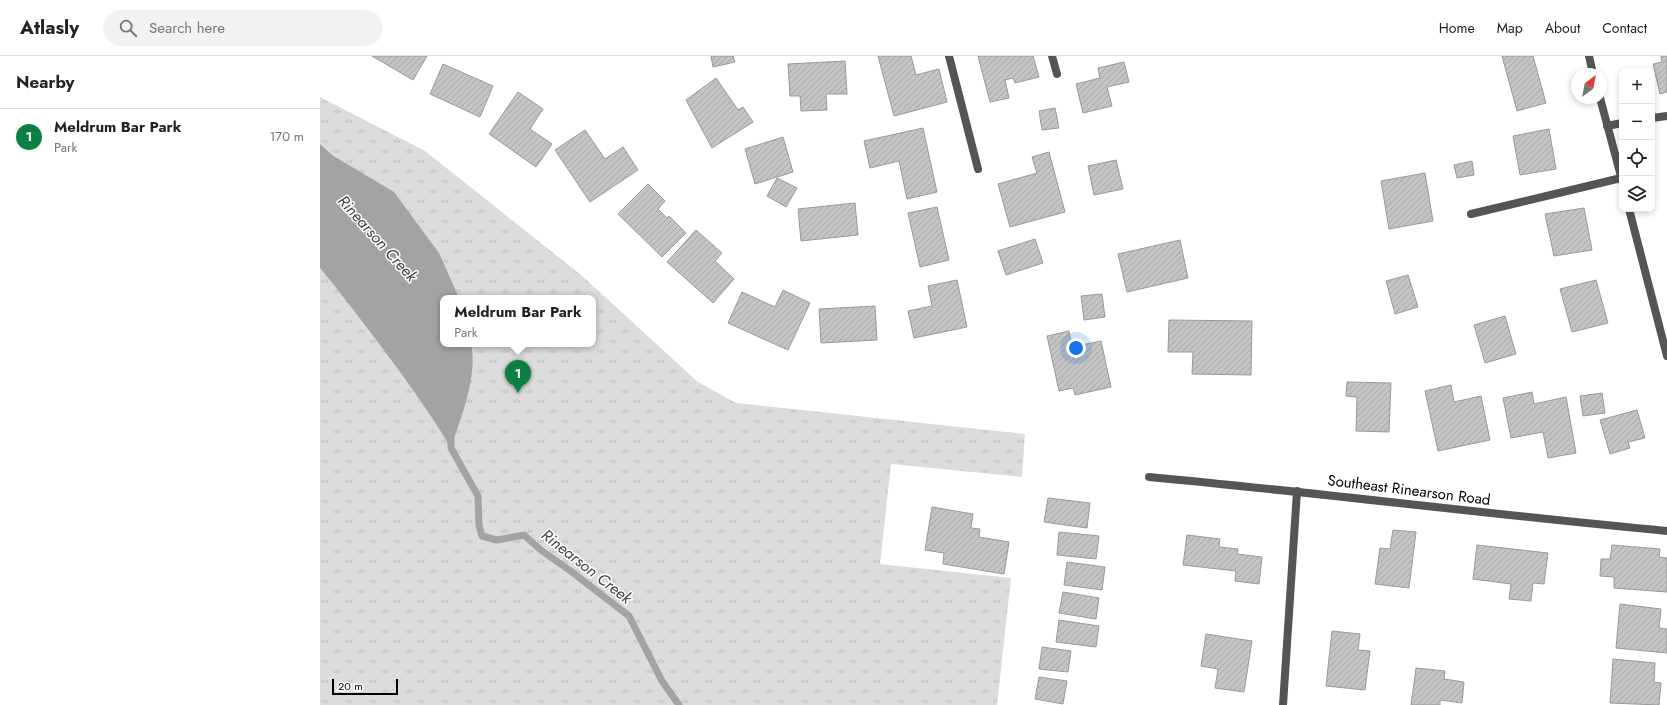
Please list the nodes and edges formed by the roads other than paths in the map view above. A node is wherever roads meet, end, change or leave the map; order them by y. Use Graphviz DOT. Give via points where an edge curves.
graph roads {
  1 [pos="949,56"];
  2 [pos="1052,56"];
  3 [pos="1589,56"];
  4 [pos="1592,68"];
  5 [pos="1057,74"];
  6 [pos="1602,104"];
  7 [pos="1667,116"];
  8 [pos="1655,118"];
  9 [pos="1619,124"];
  10 [pos="1607,126"];
  11 [pos="978,169"];
  12 [pos="1621,176"];
  13 [pos="1619,180"];
  14 [pos="1630,212"];
  15 [pos="1471,214"];
  16 [pos="1667,356"];
  17 [pos="1148,477"];
  18 [pos="1297,491"];
  19 [pos="1667,531"];
  20 [pos="1283,705"];
  1 -- 11 [label="street"];
  2 -- 5 [label="street"];
  3 -- 4 [label="street"];
  6 -- 10 [label="street"];
  7 -- 8 [label="street"];
  9 -- 10 [label="street"];
  10 -- 12 [label="street"];
  13 -- 15 [label="street"];
  14 -- 16 [label="street"];
  17 -- 18 [label="street, Southeast Rinearson Road"];
  18 -- 19 [label="street, Southeast Rinearson Road" via="1526,518"];
  18 -- 20 [label="street"];
}
